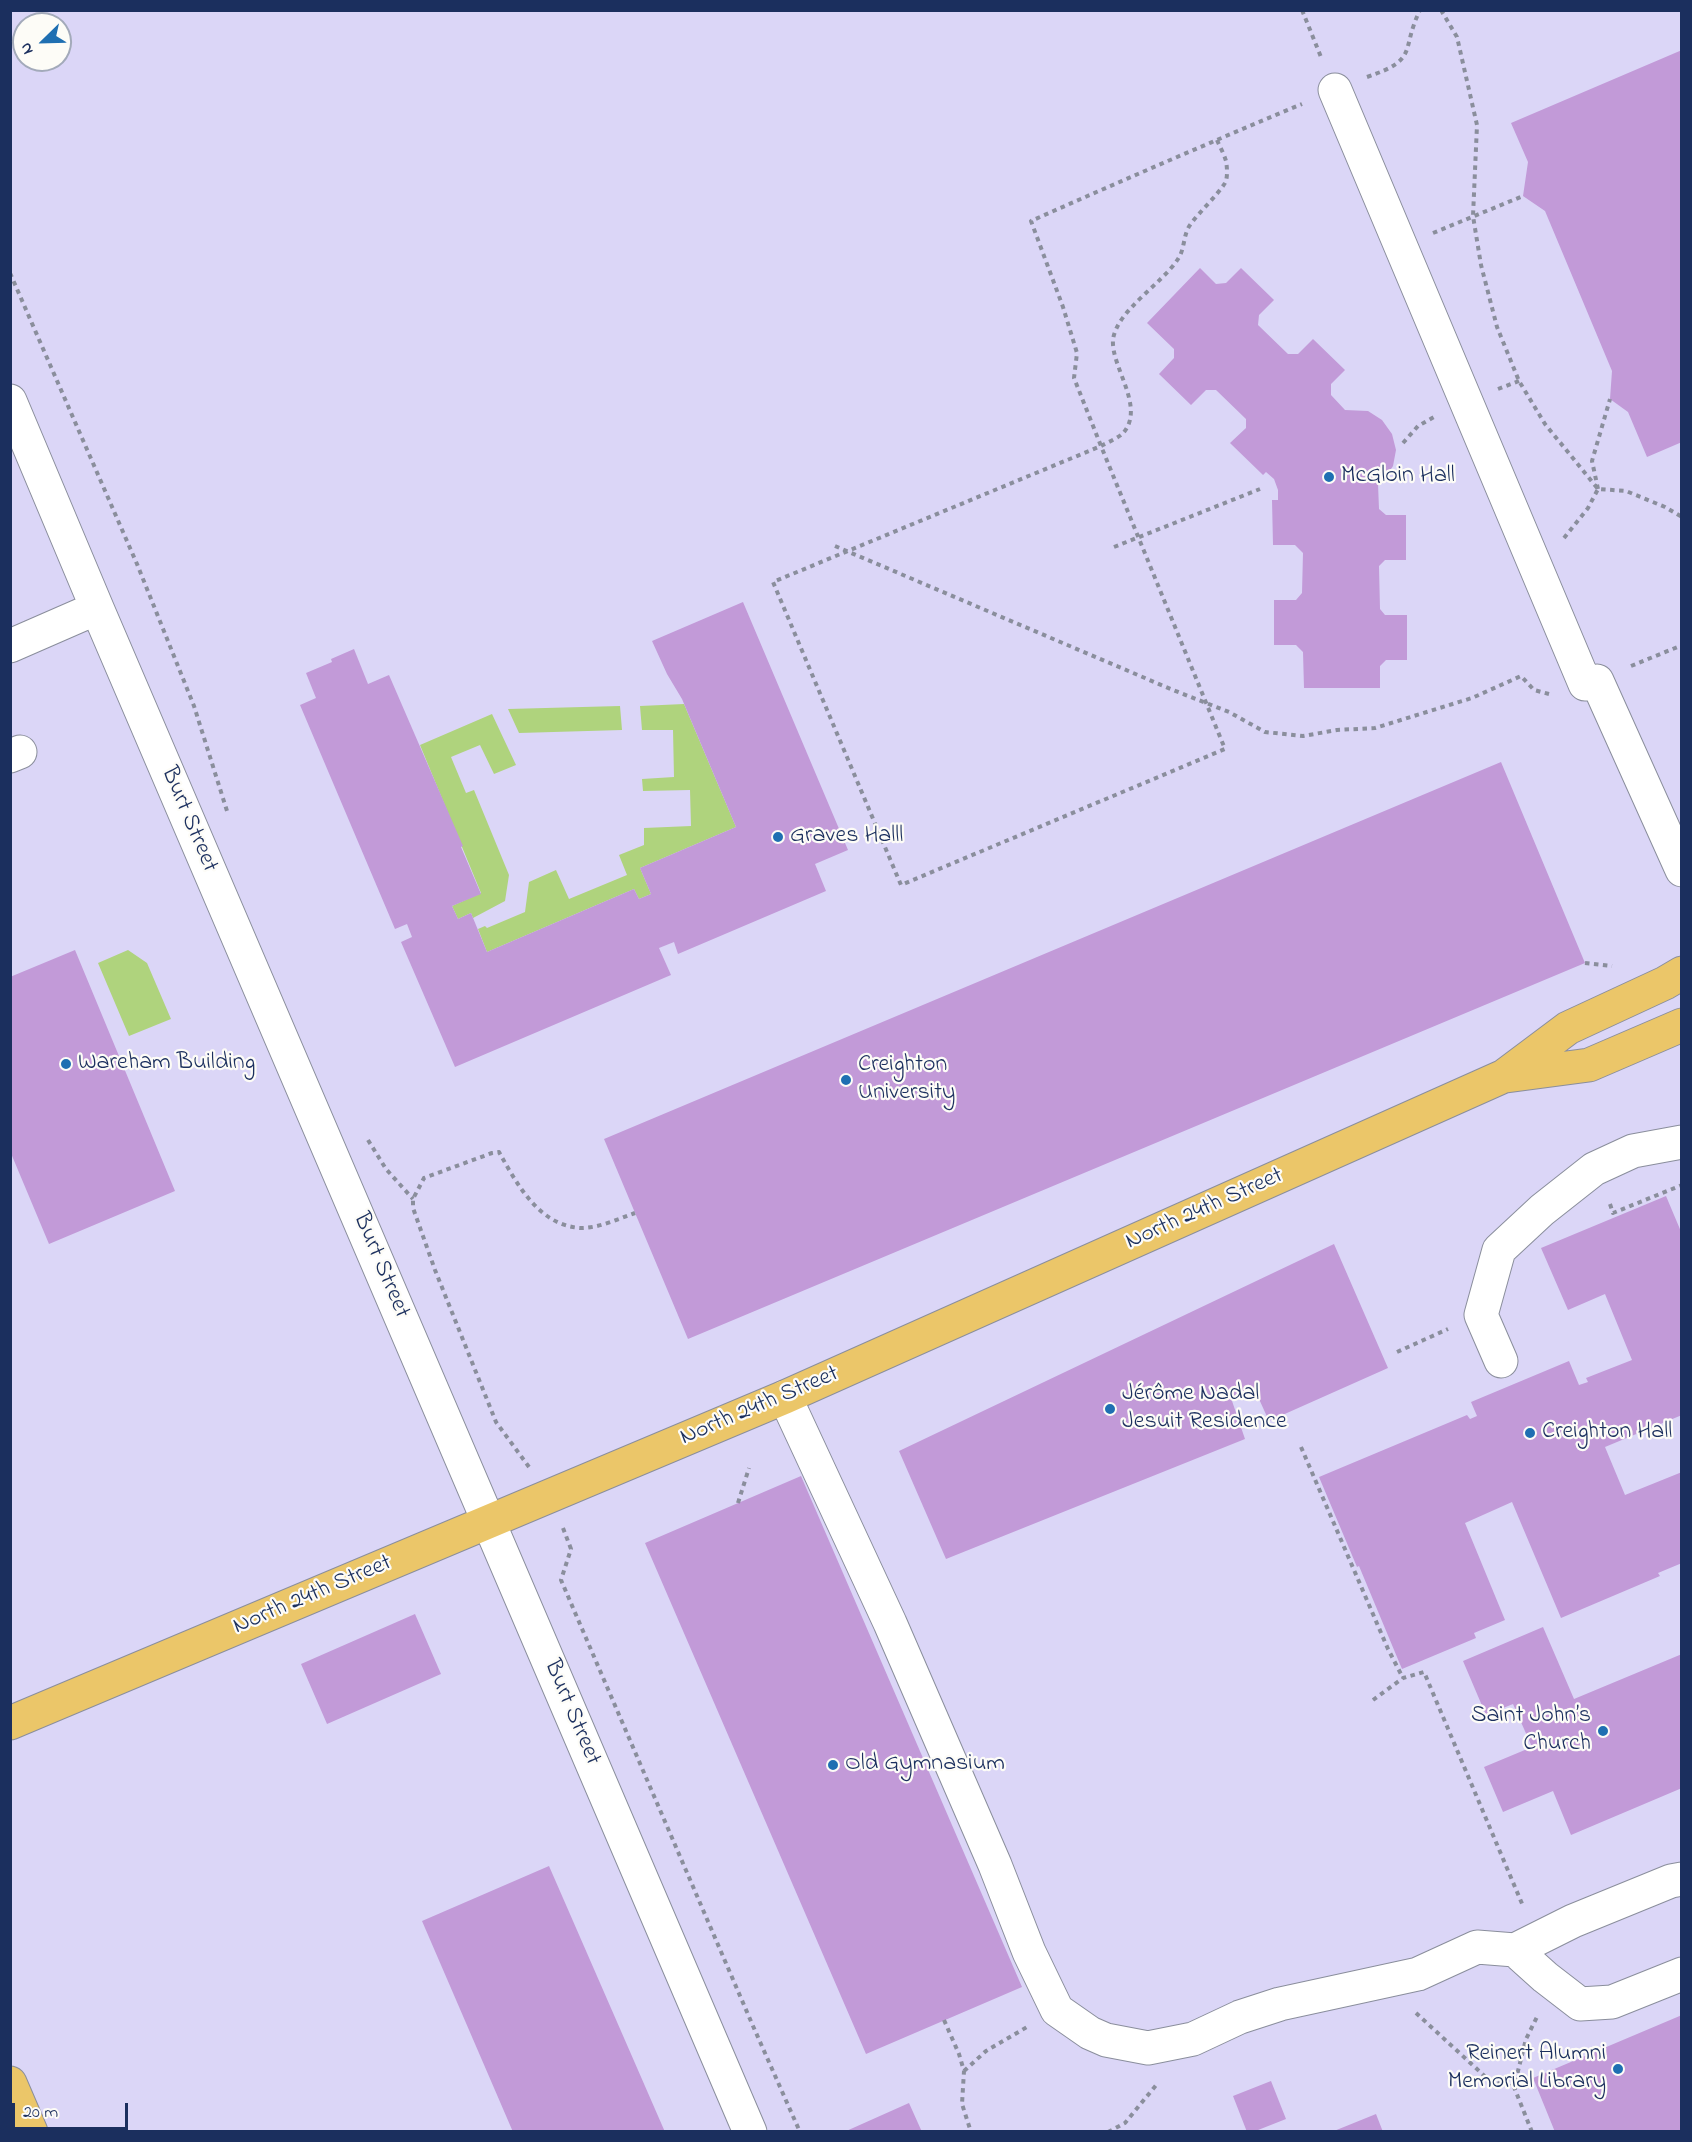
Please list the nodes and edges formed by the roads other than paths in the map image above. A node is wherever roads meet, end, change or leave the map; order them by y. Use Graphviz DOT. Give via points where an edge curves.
graph roads {
  1 [pos="1335,90"];
  2 [pos="10,401"];
  3 [pos="97,608"];
  4 [pos="10,646"];
  5 [pos="1682,870"];
  6 [pos="1682,972"];
  7 [pos="1682,1025"];
  8 [pos="1504,1076"];
  9 [pos="1682,1142"];
  10 [pos="1501,1361"];
  11 [pos="785,1397"];
  12 [pos="489,1522"];
  13 [pos="10,1723"];
  14 [pos="1682,1879"];
  15 [pos="1526,1945"];
  16 [pos="1682,1974"];
  17 [pos="10,2083"];
  18 [pos="31,2132"];
  19 [pos="750,2132"];
  1 -- 5 [label="street" via="1534,564"];
  2 -- 3 [label="street, Burt Street"];
  3 -- 4 [label="street"];
  3 -- 12 [label="street, Burt Street"];
  6 -- 8 [label="main road, North 24th Street" via="1568,1028"];
  7 -- 8 [label="main road, North 24th Street" via="1589,1065"];
  8 -- 11 [label="main road, North 24th Street"];
  9 -- 10 [label="street" via="1633,1151 1594,1168 1499,1250 1481,1315"];
  11 -- 12 [label="main road, North 24th Street"];
  11 -- 15 [label="street" via="890,1623 1057,2010 1106,2040 1148,2048 1193,2039 1280,2004 1418,1974 1478,1947"];
  12 -- 13 [label="main road, North 24th Street"];
  12 -- 19 [label="street, Burt Street"];
  14 -- 15 [label="street" via="1616,1903"];
  15 -- 16 [label="street" via="1558,1988 1580,2004 1612,2002"];
  17 -- 18 [label="main road"];
}
